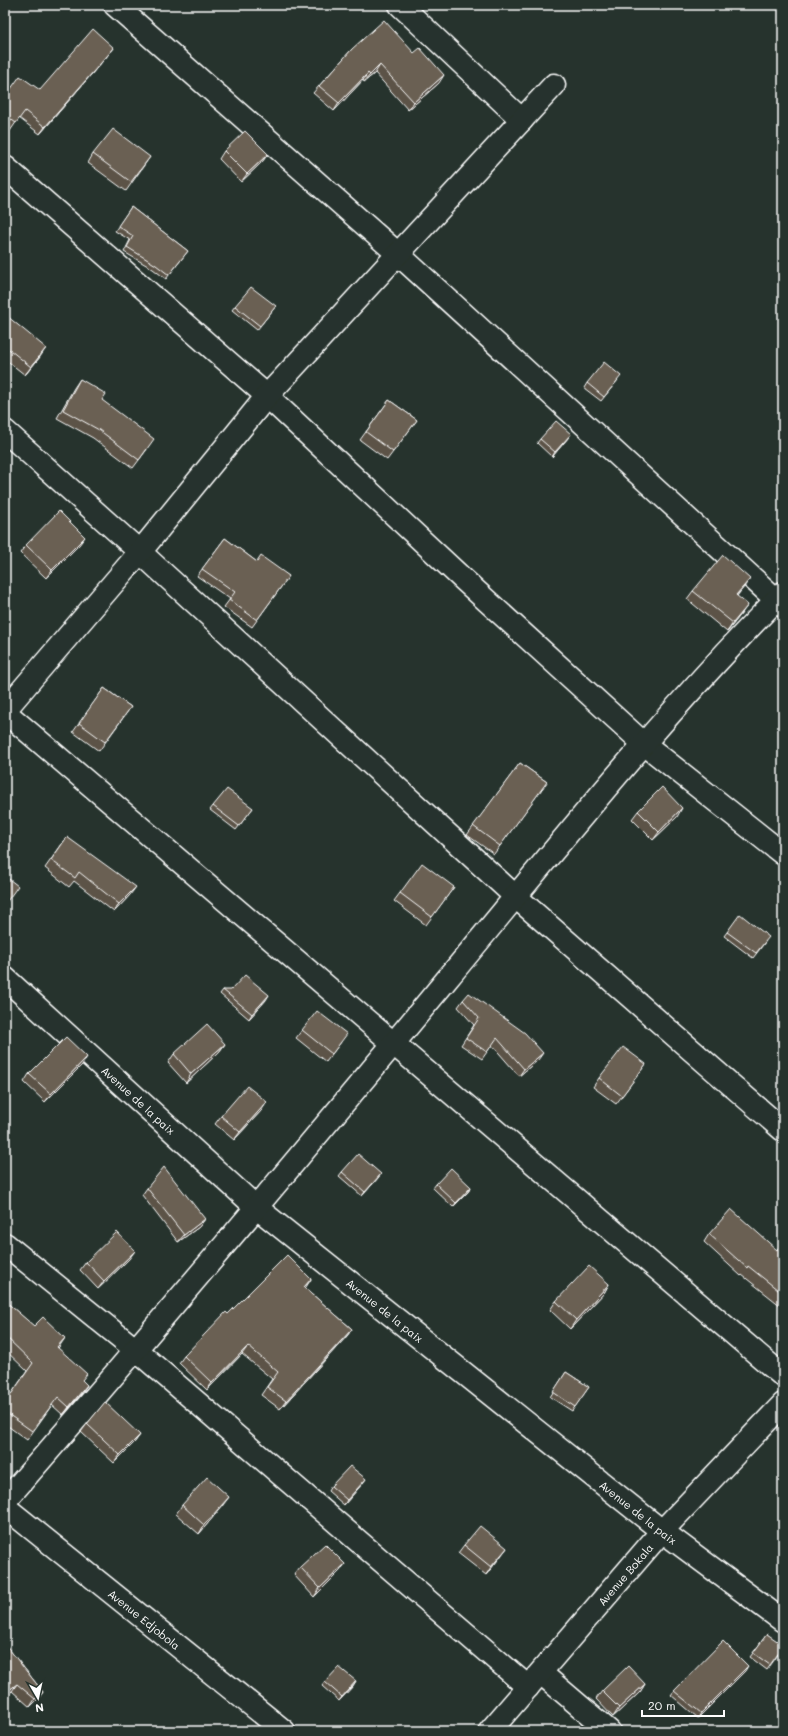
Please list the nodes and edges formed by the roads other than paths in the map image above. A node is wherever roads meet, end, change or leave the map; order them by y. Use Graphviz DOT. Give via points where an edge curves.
graph roads {
  1 [pos="115,5"];
  2 [pos="400,5"];
  3 [pos="554,85"];
  4 [pos="522,120"];
  5 [pos="5,167"];
  6 [pos="398,254"];
  7 [pos="267,396"];
  8 [pos="5,432"];
  9 [pos="140,552"];
  10 [pos="781,600"];
  11 [pos="5,711"];
  12 [pos="643,743"];
  13 [pos="783,854"];
  14 [pos="516,897"];
  15 [pos="5,978"];
  16 [pos="394,1043"];
  17 [pos="783,1130"];
  18 [pos="257,1208"];
  19 [pos="5,1244"];
  20 [pos="136,1350"];
  21 [pos="783,1376"];
  22 [pos="783,1404"];
  23 [pos="5,1501"];
  24 [pos="5,1506"];
  25 [pos="662,1531"];
  26 [pos="783,1621"];
  27 [pos="534,1680"];
  28 [pos="284,1731"];
  29 [pos="490,1731"];
  30 [pos="609,1731"];
  1 -- 6 [label="street"];
  2 -- 4 [label="street"];
  3 -- 4 [label="street"];
  4 -- 6 [label="street"];
  5 -- 7 [label="street"];
  6 -- 7 [label="street"];
  6 -- 10 [label="street"];
  7 -- 9 [label="street"];
  7 -- 12 [label="street"];
  8 -- 9 [label="street"];
  9 -- 11 [label="street"];
  9 -- 14 [label="street"];
  10 -- 12 [label="street"];
  11 -- 16 [label="street"];
  12 -- 13 [label="street"];
  12 -- 14 [label="street"];
  14 -- 16 [label="street"];
  14 -- 17 [label="street"];
  15 -- 18 [label="street, Avenue de la paix"];
  16 -- 18 [label="street"];
  16 -- 21 [label="street"];
  18 -- 20 [label="street"];
  18 -- 25 [label="street, Avenue de la paix"];
  19 -- 20 [label="street"];
  20 -- 23 [label="street"];
  20 -- 27 [label="street"];
  22 -- 25 [label="street, Avenue Bokala"];
  24 -- 28 [label="street, Avenue Edjobola"];
  25 -- 26 [label="street, Avenue de la paix"];
  25 -- 27 [label="street, Avenue Bokala"];
  27 -- 29 [label="street, Avenue Bokala"];
  27 -- 30 [label="street"];
}
